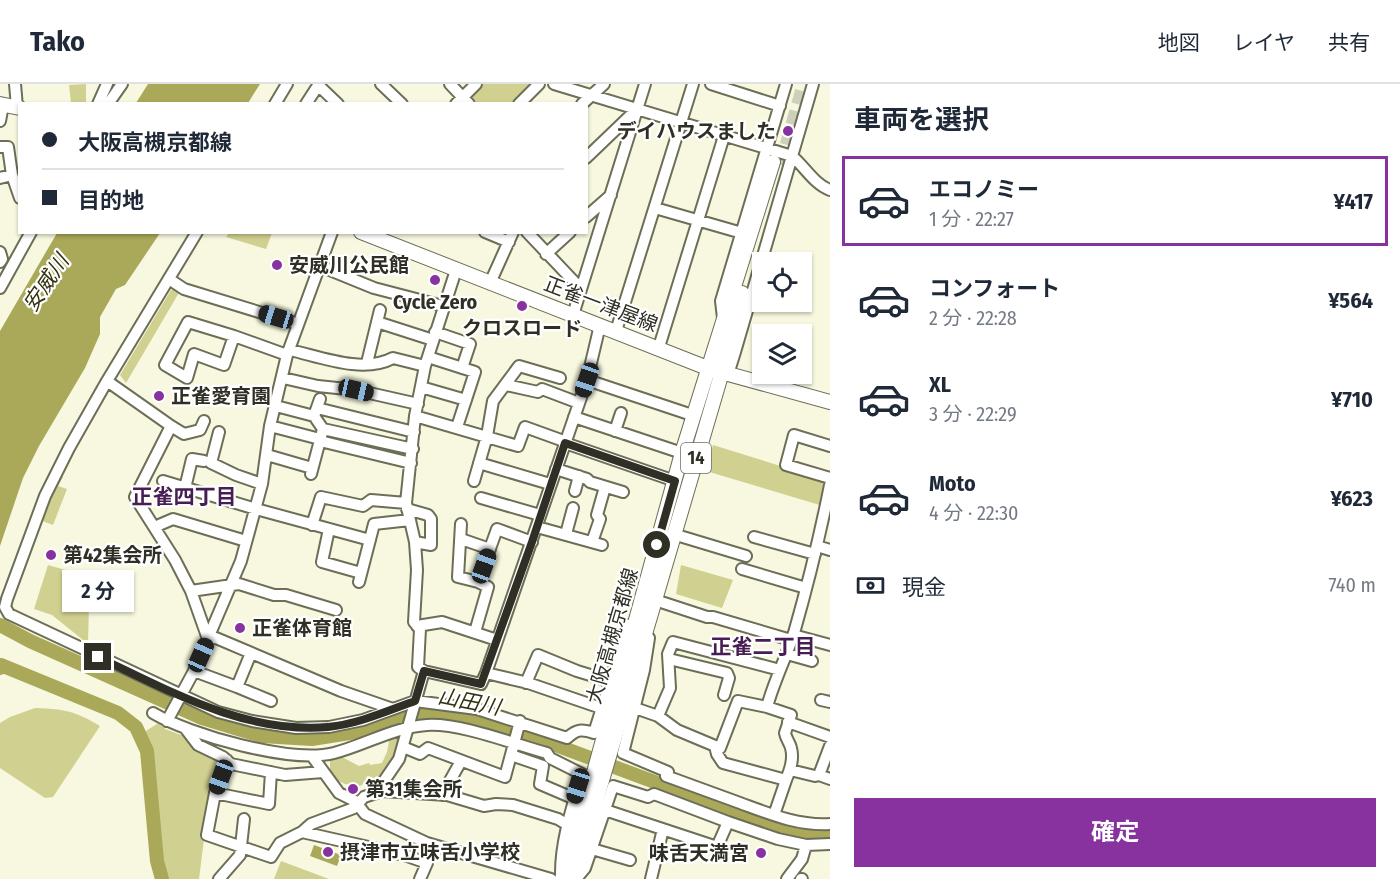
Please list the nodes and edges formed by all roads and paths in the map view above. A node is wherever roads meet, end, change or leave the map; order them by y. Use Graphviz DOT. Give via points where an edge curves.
graph roads {
  1 [pos="15,84"];
  2 [pos="107,84"];
  3 [pos="122,84"];
  4 [pos="286,84"];
  5 [pos="318,84"];
  6 [pos="381,84"];
  7 [pos="450,84"];
  8 [pos="476,84"];
  9 [pos="539,84"];
  10 [pos="554,84"];
  11 [pos="603,84"];
  12 [pos="645,84"];
  13 [pos="693,84"];
  14 [pos="711,84"];
  15 [pos="786,84"];
  16 [pos="813,84"];
  17 [pos="591,95"];
  18 [pos="463,101"];
  19 [pos="99,102"];
  20 [pos="109,102"];
  21 [pos="276,102"];
  22 [pos="307,102"];
  23 [pos="336,102"];
  24 [pos="400,102"];
  25 [pos="521,102"];
  26 [pos="584,102"];
  27 [pos="10,106"];
  28 [pos="780,106"];
  29 [pos="638,109"];
  30 [pos="0,121"];
  31 [pos="681,122"];
  32 [pos="724,136"];
  33 [pos="0,147"];
  34 [pos="767,148"];
  35 [pos="588,156"];
  36 [pos="782,161"];
  37 [pos="12,175"];
  38 [pos="0,178"];
  39 [pos="830,190"];
  40 [pos="18,192"];
  41 [pos="611,194"];
  42 [pos="655,208"];
  43 [pos="588,215"];
  44 [pos="698,221"];
  45 [pos="30,234"];
  46 [pos="195,234"];
  47 [pos="331,234"];
  48 [pos="365,234"];
  49 [pos="495,234"];
  50 [pos="529,234"];
  51 [pos="568,234"];
  52 [pos="742,234"];
  53 [pos="511,237"];
  54 [pos="0,252"];
  55 [pos="546,254"];
  56 [pos="0,262"];
  57 [pos="320,266"];
  58 [pos="456,270"];
  59 [pos="169,279"];
  60 [pos="490,283"];
  61 [pos="0,288"];
  62 [pos="581,289"];
  63 [pos="443,306"];
  64 [pos="380,310"];
  65 [pos="573,315"];
  66 [pos="377,322"];
  67 [pos="298,324"];
  68 [pos="723,324"];
  69 [pos="600,325"];
  70 [pos="616,330"];
  71 [pos="234,336"];
  72 [pos="434,336"];
  73 [pos="659,347"];
  74 [pos="289,353"];
  75 [pos="427,362"];
  76 [pos="367,363"];
  77 [pos="462,368"];
  78 [pos="716,371"];
  79 [pos="283,378"];
  80 [pos="560,378"];
  81 [pos="587,380"];
  82 [pos="107,381"];
  83 [pos="506,385"];
  84 [pos="421,387"];
  85 [pos="466,400"];
  86 [pos="579,402"];
  87 [pos="830,402"];
  88 [pos="276,406"];
  89 [pos="317,408"];
  90 [pos="417,410"];
  91 [pos="621,413"];
  92 [pos="695,416"];
  93 [pos="574,417"];
  94 [pos="360,419"];
  95 [pos="204,421"];
  96 [pos="171,426"];
  97 [pos="270,426"];
  98 [pos="457,428"];
  99 [pos="323,429"];
  100 [pos="615,431"];
  101 [pos="219,432"];
  102 [pos="414,432"];
  103 [pos="355,436"];
  104 [pos="487,436"];
  105 [pos="320,441"];
  106 [pos="565,443"];
  107 [pos="830,446"];
  108 [pos="413,449"];
  109 [pos="682,453"];
  110 [pos="267,455"];
  111 [pos="204,462"];
  112 [pos="411,463"];
  113 [pos="479,463"];
  114 [pos="556,469"];
  115 [pos="579,476"];
  116 [pos="830,478"];
  117 [pos="163,481"];
  118 [pos="474,481"];
  119 [pos="675,481"];
  120 [pos="262,484"];
  121 [pos="550,484"];
  122 [pos="830,484"];
  123 [pos="605,487"];
  124 [pos="185,488"];
  125 [pos="574,491"];
  126 [pos="623,492"];
  127 [pos="482,498"];
  128 [pos="573,508"];
  129 [pos="256,509"];
  130 [pos="408,511"];
  131 [pos="540,515"];
  132 [pos="826,520"];
  133 [pos="461,524"];
  134 [pos="159,525"];
  135 [pos="312,525"];
  136 [pos="537,527"];
  137 [pos="329,529"];
  138 [pos="566,534"];
  139 [pos="673,534"];
  140 [pos="754,537"];
  141 [pos="461,539"];
  142 [pos="370,540"];
  143 [pos="246,541"];
  144 [pos="415,542"];
  145 [pos="532,542"];
  146 [pos="490,549"];
  147 [pos="816,550"];
  148 [pos="830,550"];
  149 [pos="746,556"];
  150 [pos="742,569"];
  151 [pos="478,582"];
  152 [pos="232,584"];
  153 [pos="806,588"];
  154 [pos="191,591"];
  155 [pos="648,608"];
  156 [pos="336,610"];
  157 [pos="417,626"];
  158 [pos="475,632"];
  159 [pos="792,638"];
  160 [pos="208,639"];
  161 [pos="497,640"];
  162 [pos="830,645"];
  163 [pos="251,653"];
  164 [pos="787,654"];
  165 [pos="669,659"];
  166 [pos="812,661"];
  167 [pos="780,670"];
  168 [pos="194,671"];
  169 [pos="424,671"];
  170 [pos="486,673"];
  171 [pos="610,681"];
  172 [pos="526,683"];
  173 [pos="237,687"];
  174 [pos="180,695"];
  175 [pos="724,695"];
  176 [pos="271,701"];
  177 [pos="415,701"];
  178 [pos="767,707"];
  179 [pos="601,708"];
  180 [pos="635,708"];
  181 [pos="393,709"];
  182 [pos="153,713"];
  183 [pos="658,716"];
  184 [pos="167,721"];
  185 [pos="520,721"];
  186 [pos="788,722"];
  187 [pos="184,727"];
  188 [pos="406,730"];
  189 [pos="830,737"];
  190 [pos="607,746"];
  191 [pos="715,746"];
  192 [pos="830,746"];
  193 [pos="403,747"];
  194 [pos="512,749"];
  195 [pos="312,756"];
  196 [pos="227,760"];
  197 [pos="461,760"];
  198 [pos="271,772"];
  199 [pos="323,772"];
  200 [pos="788,775"];
  201 [pos="825,777"];
  202 [pos="597,779"];
  203 [pos="384,781"];
  204 [pos="215,793"];
  205 [pos="442,795"];
  206 [pos="575,799"];
  207 [pos="358,805"];
  208 [pos="605,810"];
  209 [pos="774,815"];
  210 [pos="244,819"];
  211 [pos="728,822"];
  212 [pos="830,824"];
  213 [pos="568,825"];
  214 [pos="663,829"];
  215 [pos="302,832"];
  216 [pos="830,844"];
  217 [pos="806,845"];
  218 [pos="242,846"];
  219 [pos="592,849"];
  220 [pos="630,860"];
  221 [pos="219,879"];
  222 [pos="420,879"];
  223 [pos="551,879"];
  224 [pos="561,879"];
  225 [pos="574,879"];
  226 [pos="651,879"];
  227 [pos="787,879"];
  1 -- 27 [label="street"];
  2 -- 19 [label="street"];
  3 -- 20 [label="street"];
  4 -- 21 [label="street"];
  5 -- 22 [label="street"];
  5 -- 23 [label="street"];
  6 -- 24 [label="street"];
  7 -- 18 [label="street"];
  8 -- 18 [label="street"];
  9 -- 25 [label="street"];
  10 -- 17 [label="street"];
  11 -- 17 [label="street"];
  12 -- 29 [label="street"];
  13 -- 31 [label="street"];
  14 -- 28 [label="street"];
  15 -- 28 [label="street"];
  16 -- 36 [label="street"];
  17 -- 26 [label="street"];
  17 -- 29 [label="street"];
  27 -- 30 [label="street"];
  28 -- 34 [label="street"];
  29 -- 31 [label="street"];
  29 -- 35 [label="street"];
  29 -- 41 [label="street"];
  31 -- 32 [label="street"];
  31 -- 42 [label="street"];
  32 -- 34 [label="street"];
  32 -- 44 [label="street"];
  33 -- 37 [label="street" via="8,147"];
  34 -- 36 [label="street"];
  34 -- 52 [label="street"];
  36 -- 39 [label="street" via="806,168 818,184"];
  36 -- 68 [label="main road, 大阪高槻京都線 / 14"];
  36 -- 78 [label="main road, 大阪高槻京都線 / 14" via="724,356"];
  37 -- 38 [label="street"];
  37 -- 40 [label="street"];
  41 -- 43 [label="street"];
  41 -- 62 [label="street"];
  42 -- 44 [label="street"];
  42 -- 70 [label="street"];
  44 -- 52 [label="street"];
  44 -- 73 [label="street"];
  45 -- 61 [label="street"];
  46 -- 59 [label="street"];
  47 -- 57 [label="street"];
  48 -- 58 [label="main road, 正雀一津屋線"];
  49 -- 53 [label="street"];
  50 -- 55 [label="street"];
  51 -- 55 [label="street"];
  52 -- 68 [label="street" via="721,301"];
  53 -- 60 [label="street"];
  54 -- 56 [label="street"];
  55 -- 62 [label="street"];
  57 -- 63 [label="street" via="374,288"];
  57 -- 67 [label="street"];
  58 -- 60 [label="main road, 正雀一津屋線"];
  58 -- 63 [label="street"];
  59 -- 67 [label="street" via="184,289"];
  59 -- 82 [label="street"];
  60 -- 65 [label="main road, 正雀一津屋線"];
  62 -- 65 [label="street"];
  63 -- 72 [label="street"];
  64 -- 66 [label="street"];
  65 -- 69 [label="main road, 正雀一津屋線"];
  66 -- 72 [label="street"];
  66 -- 76 [label="street"];
  67 -- 74 [label="street"];
  68 -- 78 [label="main road, 大阪高槻京都線 / 14"];
  69 -- 70 [label="main road, 正雀一津屋線"];
  69 -- 81 [label="street"];
  70 -- 73 [label="main road, 正雀一津屋線"];
  71 -- 71 [label="street" via="188,322 165,365 187,378 194,354 224,365"];
  71 -- 74 [label="street"];
  72 -- 75 [label="street"];
  72 -- 77 [label="street" via="470,344"];
  73 -- 78 [label="main road, 正雀一津屋線"];
  74 -- 76 [label="street"];
  74 -- 79 [label="street"];
  75 -- 76 [label="street" via="393,358 382,364"];
  75 -- 77 [label="street"];
  75 -- 84 [label="street"];
  77 -- 85 [label="street" via="475,372"];
  78 -- 87 [label="main road, 正雀一津屋線"];
  78 -- 92 [label="main road, 大阪高槻京都線 / 14"];
  78 -- 139 [label="main road, 大阪高槻京都線 / 14"];
  79 -- 88 [label="street"];
  79 -- 90 [label="street" via="356,390"];
  80 -- 83 [label="street" via="519,366"];
  81 -- 86 [label="street"];
  81 -- 92 [label="street"];
  82 -- 96 [label="street"];
  82 -- 174 [label="street" via="45,496 5,607 16,619"];
  83 -- 86 [label="street" via="538,392 542,389"];
  83 -- 104 [label="street" via="493,401"];
  84 -- 85 [label="street"];
  84 -- 90 [label="street"];
  85 -- 98 [label="street"];
  86 -- 93 [label="street"];
  88 -- 89 [label="street"];
  88 -- 97 [label="street"];
  89 -- 94 [label="street"];
  89 -- 99 [label="street"];
  90 -- 98 [label="street"];
  90 -- 102 [label="street"];
  91 -- 100 [label="street"];
  92 -- 109 [label="main road, 大阪高槻京都線 / 14"];
  93 -- 100 [label="street"];
  93 -- 106 [label="street"];
  94 -- 102 [label="street"];
  94 -- 103 [label="street"];
  95 -- 96 [label="street" via="200,430 184,434"];
  96 -- 154 [label="street" via="135,497"];
  97 -- 105 [label="street"];
  97 -- 110 [label="street"];
  98 -- 104 [label="street"];
  99 -- 103 [label="street"];
  99 -- 105 [label="street"];
  100 -- 109 [label="street"];
  101 -- 120 [label="street" via="211,463"];
  102 -- 108 [label="street"];
  103 -- 108 [label="street"];
  104 -- 106 [label="street" via="518,446 525,427"];
  104 -- 113 [label="street"];
  105 -- 110 [label="street" via="312,471"];
  105 -- 112 [label="street"];
  106 -- 114 [label="street"];
  106 -- 119 [label="street"];
  107 -- 116 [label="street" via="794,435 786,465"];
  108 -- 112 [label="street"];
  109 -- 119 [label="main road, 大阪高槻京都線 / 14"];
  110 -- 120 [label="street"];
  111 -- 124 [label="street" via="192,459"];
  112 -- 130 [label="street"];
  113 -- 118 [label="street"];
  113 -- 121 [label="street"];
  114 -- 115 [label="street"];
  114 -- 121 [label="street"];
  115 -- 123 [label="street"];
  115 -- 125 [label="street"];
  117 -- 124 [label="street"];
  119 -- 155 [label="main road, 大阪高槻京都線 / 14"];
  120 -- 129 [label="street"];
  121 -- 131 [label="street"];
  122 -- 132 [label="street"];
  123 -- 126 [label="street"];
  123 -- 138 [label="street" via="597,514 597,543"];
  124 -- 129 [label="street"];
  127 -- 131 [label="street"];
  128 -- 138 [label="street"];
  129 -- 135 [label="street"];
  129 -- 143 [label="street"];
  130 -- 135 [label="street" via="371,500 363,506 321,498"];
  130 -- 142 [label="street" via="374,524"];
  130 -- 144 [label="street"];
  130 -- 144 [label="street" via="431,519 431,545"];
  131 -- 136 [label="street"];
  132 -- 147 [label="street"];
  133 -- 141 [label="street"];
  134 -- 143 [label="street" via="173,519"];
  135 -- 137 [label="street"];
  136 -- 138 [label="street"];
  136 -- 145 [label="street"];
  137 -- 142 [label="street"];
  137 -- 142 [label="street" via="322,562 360,578"];
  139 -- 149 [label="street"];
  139 -- 155 [label="main road, 大阪高槻京都線 / 14"];
  140 -- 147 [label="street"];
  141 -- 146 [label="street"];
  141 -- 151 [label="street" via="458,577"];
  143 -- 152 [label="street"];
  144 -- 157 [label="street"];
  145 -- 146 [label="street" via="497,529"];
  145 -- 161 [label="street"];
  146 -- 151 [label="street"];
  147 -- 148 [label="street"];
  147 -- 153 [label="street"];
  150 -- 153 [label="street"];
  151 -- 158 [label="street" via="488,587"];
  152 -- 154 [label="street"];
  152 -- 156 [label="street"];
  152 -- 160 [label="street"];
  153 -- 159 [label="street"];
  154 -- 160 [label="street"];
  155 -- 159 [label="street" via="713,617"];
  155 -- 171 [label="street" via="629,624"];
  155 -- 180 [label="street" via="648,644"];
  155 -- 190 [label="main road, 大阪高槻京都線 / 14"];
  157 -- 158 [label="street" via="442,622"];
  157 -- 169 [label="street" via="418,667"];
  158 -- 161 [label="street"];
  159 -- 162 [label="street"];
  159 -- 164 [label="street"];
  160 -- 163 [label="street" via="216,638"];
  160 -- 168 [label="street"];
  161 -- 170 [label="street"];
  163 -- 173 [label="street"];
  163 -- 181 [label="street"];
  164 -- 166 [label="street"];
  164 -- 167 [label="street"];
  165 -- 167 [label="street" via="673,642"];
  165 -- 175 [label="street" via="727,673"];
  165 -- 183 [label="street" via="670,688"];
  167 -- 178 [label="street"];
  168 -- 173 [label="street"];
  168 -- 174 [label="street"];
  169 -- 170 [label="street" via="481,684"];
  169 -- 177 [label="street"];
  170 -- 172 [label="street"];
  171 -- 172 [label="street" via="538,655"];
  171 -- 179 [label="street"];
  172 -- 179 [label="street"];
  173 -- 176 [label="street"];
  174 -- 181 [label="street" via="218,712 296,728 329,727"];
  174 -- 184 [label="street"];
  177 -- 181 [label="street"];
  177 -- 185 [label="street" via="477,709"];
  177 -- 188 [label="street"];
  178 -- 186 [label="street" via="791,715"];
  178 -- 191 [label="street" via="738,701 720,748"];
  179 -- 190 [label="street"];
  180 -- 183 [label="street"];
  180 -- 190 [label="street"];
  182 -- 184 [label="street"];
  183 -- 191 [label="street" via="677,730"];
  184 -- 187 [label="street"];
  185 -- 190 [label="street" via="567,738 582,729"];
  185 -- 194 [label="street"];
  186 -- 189 [label="street"];
  186 -- 200 [label="street"];
  187 -- 195 [label="street" via="242,745"];
  187 -- 196 [label="street" via="198,745"];
  188 -- 193 [label="street"];
  188 -- 194 [label="street" via="427,725 463,729"];
  188 -- 195 [label="street" via="333,754"];
  190 -- 202 [label="main road, 大阪高槻京都線 / 14"];
  190 -- 209 [label="street" via="668,772 666,776"];
  191 -- 200 [label="street" via="723,763"];
  192 -- 201 [label="street"];
  193 -- 197 [label="street" via="420,754 428,748"];
  193 -- 203 [label="street"];
  194 -- 197 [label="street" via="505,777"];
  194 -- 202 [label="street" via="547,753 550,758"];
  194 -- 206 [label="street" via="543,766 540,784"];
  195 -- 199 [label="street"];
  196 -- 198 [label="street"];
  196 -- 204 [label="street"];
  197 -- 205 [label="street"];
  198 -- 199 [label="street"];
  198 -- 204 [label="street" via="269,804"];
  199 -- 207 [label="street" via="339,793"];
  200 -- 201 [label="street"];
  200 -- 209 [label="street"];
  202 -- 206 [label="street"];
  202 -- 208 [label="street"];
  202 -- 211 [label="street" via="648,797 654,794"];
  202 -- 224 [label="main road, 大阪高槻京都線 / 14"];
  202 -- 225 [label="main road, 大阪高槻京都線 / 14"];
  204 -- 218 [label="street" via="207,835"];
  205 -- 207 [label="street" via="382,791 364,797"];
  205 -- 213 [label="street" via="484,806 513,805"];
  206 -- 213 [label="street"];
  207 -- 215 [label="street" via="311,824"];
  207 -- 223 [label="street" via="365,814 427,843"];
  208 -- 214 [label="street"];
  208 -- 219 [label="street"];
  209 -- 212 [label="street" via="805,824"];
  210 -- 218 [label="street"];
  211 -- 214 [label="street" via="717,847"];
  211 -- 217 [label="street"];
  213 -- 224 [label="street"];
  214 -- 226 [label="street"];
  215 -- 218 [label="street" via="280,843 271,856"];
  215 -- 222 [label="street" via="427,863"];
  216 -- 217 [label="street"];
  217 -- 227 [label="street" via="802,859"];
  218 -- 221 [label="street" via="240,855"];
  219 -- 220 [label="street"];
  219 -- 225 [label="street" via="585,868"];
}
